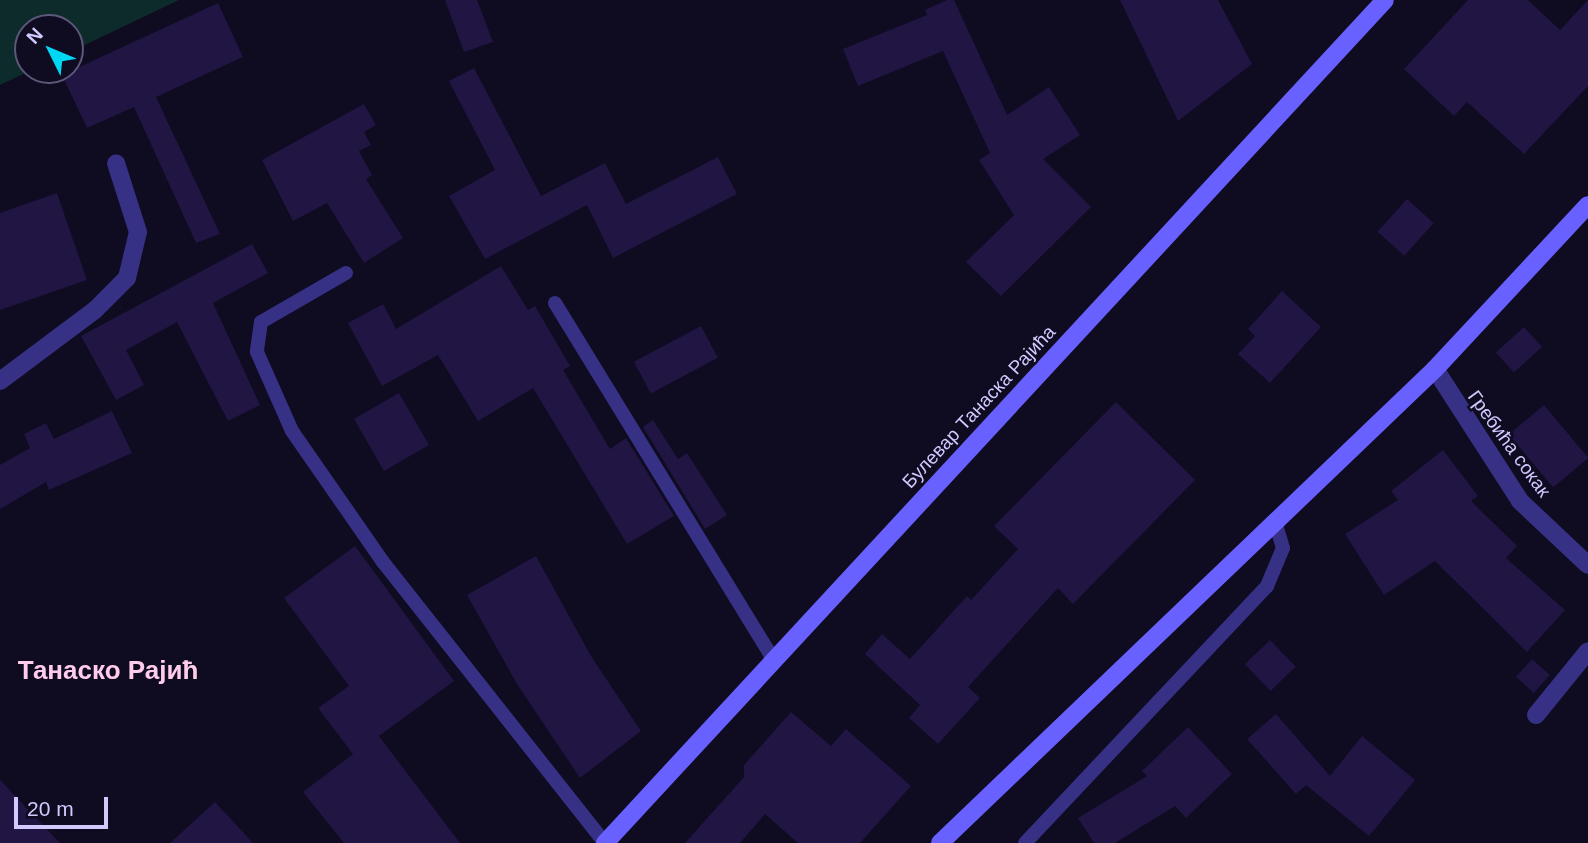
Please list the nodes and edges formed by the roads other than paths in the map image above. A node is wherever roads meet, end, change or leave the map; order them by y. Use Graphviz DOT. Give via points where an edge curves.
graph roads {
  1 [pos="1385,0"];
  2 [pos="116,163"];
  3 [pos="1588,205"];
  4 [pos="346,273"];
  5 [pos="555,303"];
  6 [pos="1435,369"];
  7 [pos="0,381"];
  8 [pos="1275,522"];
  9 [pos="1588,565"];
  10 [pos="1588,650"];
  11 [pos="774,660"];
  12 [pos="1536,715"];
  13 [pos="605,843"];
  14 [pos="940,843"];
  15 [pos="1025,843"];
  1 -- 11 [label="main road, Булевар Танаска Рајића"];
  2 -- 7 [label="street" via="138,232 127,278 95,310"];
  3 -- 6 [label="main road"];
  4 -- 13 [label="lane" via="261,322 257,352 292,430 383,562"];
  5 -- 11 [label="lane"];
  6 -- 8 [label="main road"];
  6 -- 9 [label="street, Гребића сокак" via="1520,501"];
  8 -- 14 [label="main road"];
  8 -- 15 [label="lane" via="1283,548 1267,586"];
  10 -- 12 [label="street"];
  11 -- 13 [label="main road, Булевар Танаска Рајића"];
}
